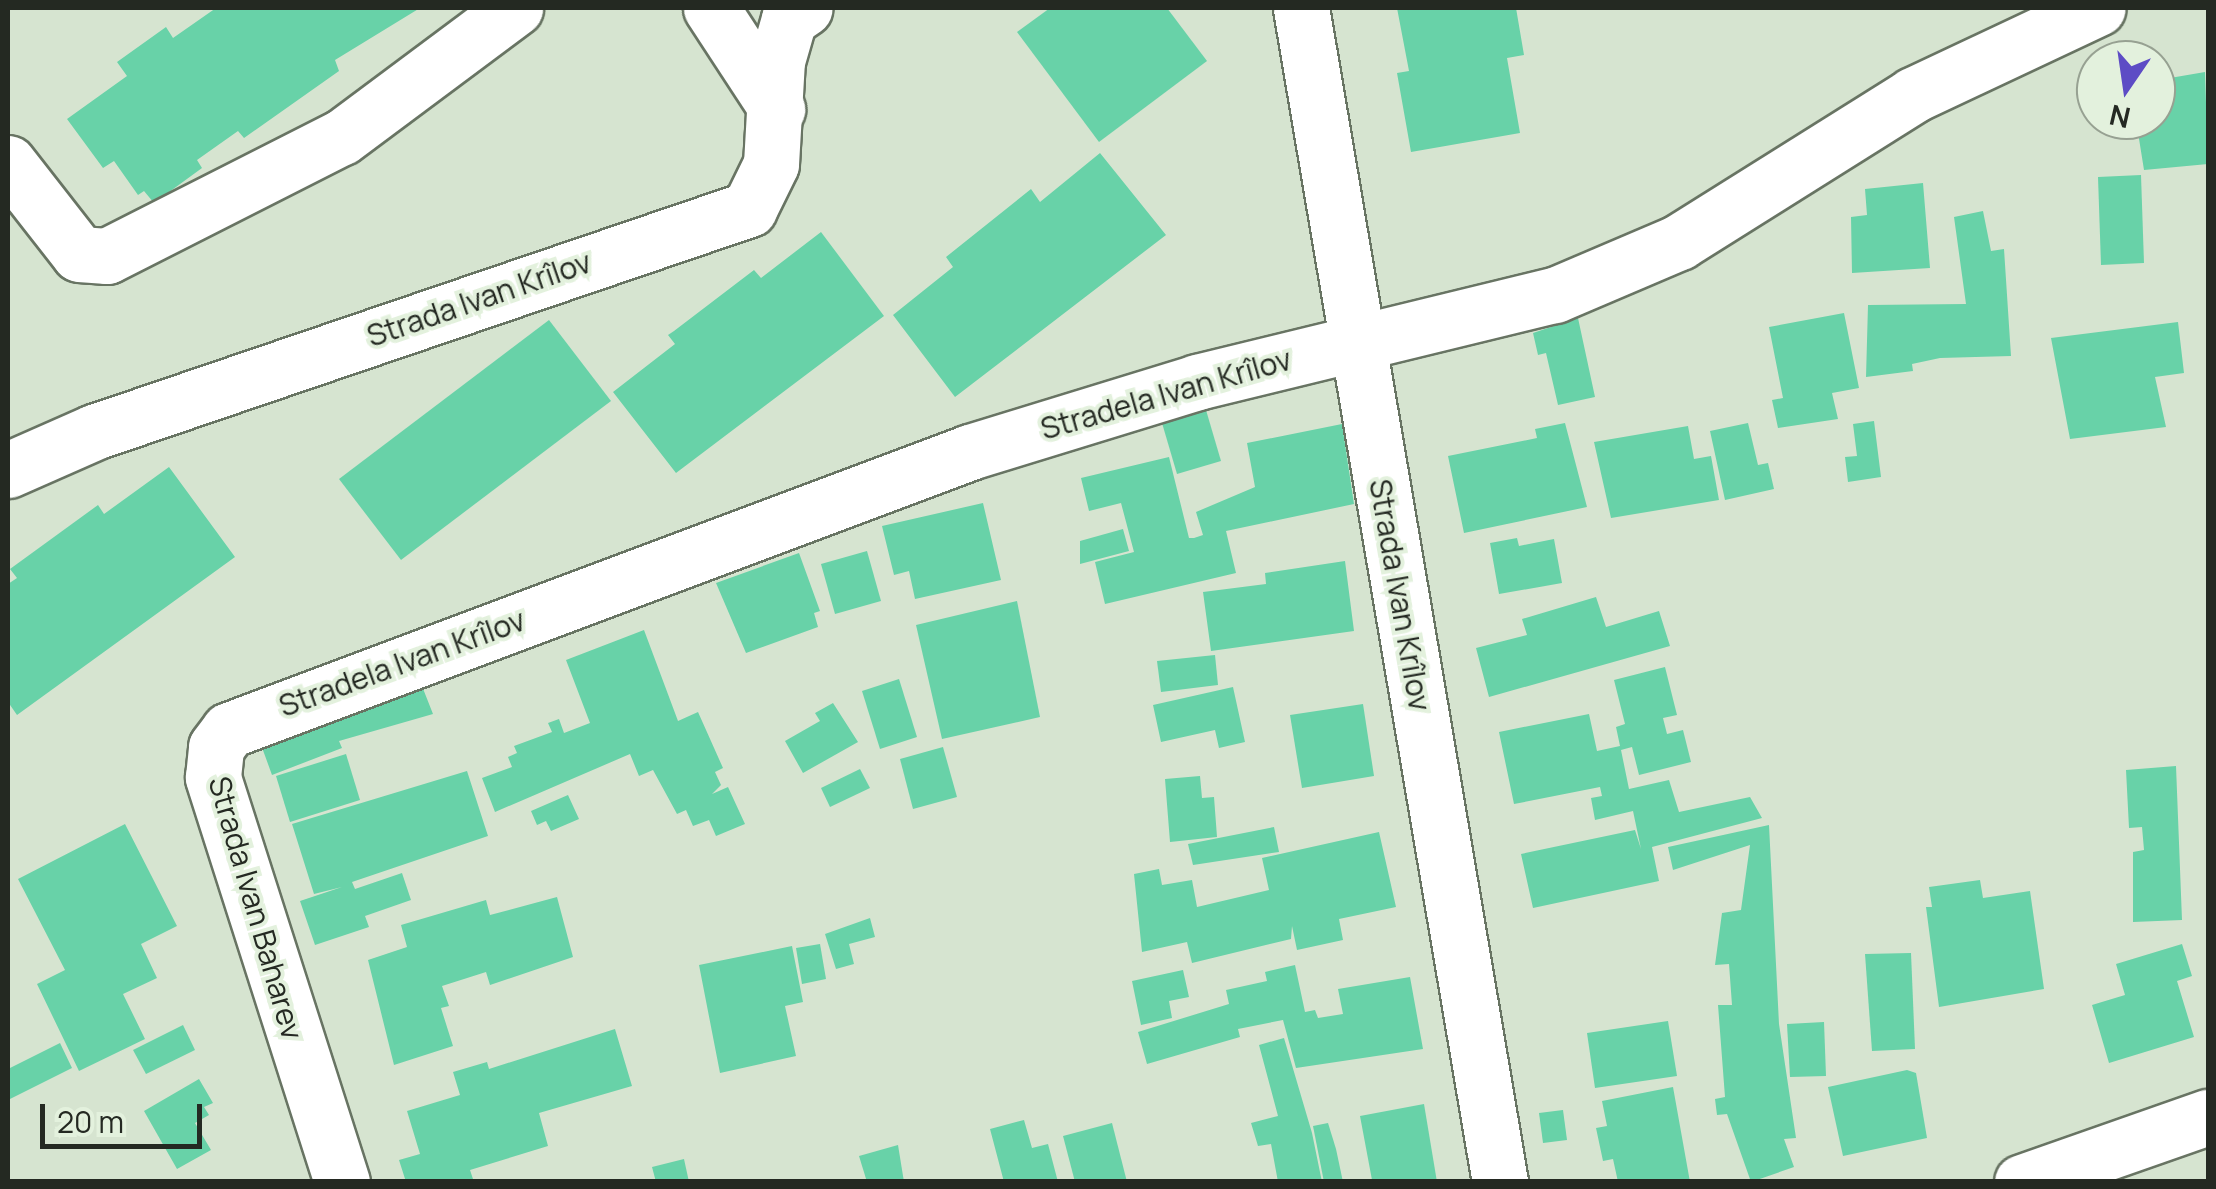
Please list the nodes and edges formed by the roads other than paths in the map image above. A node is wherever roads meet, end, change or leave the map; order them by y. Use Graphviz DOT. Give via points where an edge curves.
graph roads {
  1 [pos="515,8"];
  2 [pos="711,8"];
  3 [pos="805,8"];
  4 [pos="1301,8"];
  5 [pos="2098,8"];
  6 [pos="777,109"];
  7 [pos="8,163"];
  8 [pos="1356,340"];
  9 [pos="8,470"];
  10 [pos="216,747"];
  11 [pos="2208,1116"];
  12 [pos="342,1182"];
  13 [pos="1500,1182"];
  14 [pos="2022,1182"];
  1 -- 7 [label="street" via="342,137 107,256 80,254"];
  2 -- 6 [label="street"];
  3 -- 6 [label="street, Strada Ivan Krîlov" via="789,19 777,61"];
  4 -- 8 [label="street, Strada Ivan Krîlov"];
  5 -- 8 [label="street, Stradela Ivan Krîlov" via="1913,95 1679,242 1555,294"];
  6 -- 9 [label="street, Strada Ivan Krîlov" via="763,191 749,209 112,426"];
  8 -- 10 [label="street, Stradela Ivan Krîlov" via="970,452 264,714 229,730"];
  8 -- 13 [label="street, Strada Ivan Krîlov"];
  10 -- 12 [label="street, Strada Ivan Baharev" via="213,777"];
  11 -- 14 [label="street"];
}
